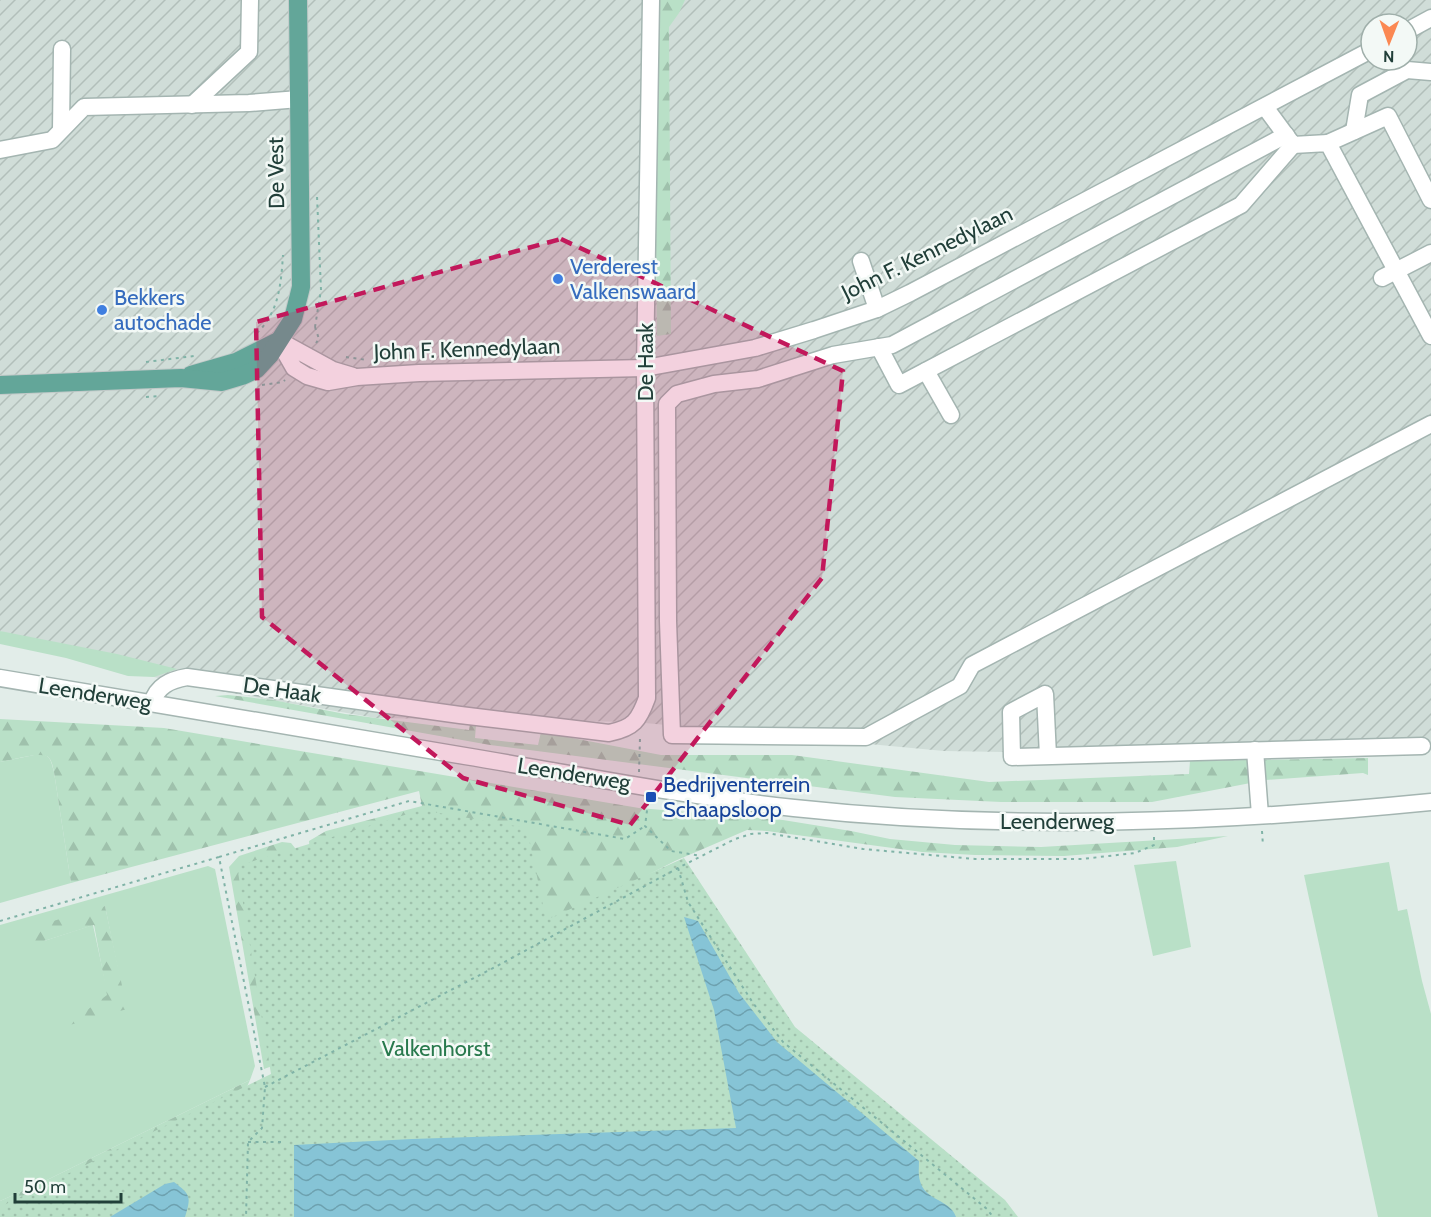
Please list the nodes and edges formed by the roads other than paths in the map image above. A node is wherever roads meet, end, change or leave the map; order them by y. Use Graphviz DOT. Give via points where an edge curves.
graph roads {
  1 [pos="250,0"];
  2 [pos="298,0"];
  3 [pos="651,0"];
  4 [pos="62,49"];
  5 [pos="1359,56"];
  6 [pos="1431,72"];
  7 [pos="299,99"];
  8 [pos="192,105"];
  9 [pos="1265,107"];
  10 [pos="62,130"];
  11 [pos="1354,131"];
  12 [pos="1289,140"];
  13 [pos="1328,143"];
  14 [pos="0,150"];
  15 [pos="1431,200"];
  16 [pos="1431,253"];
  17 [pos="861,261"];
  18 [pos="1389,274"];
  19 [pos="877,309"];
  20 [pos="1431,336"];
  21 [pos="278,340"];
  22 [pos="879,347"];
  23 [pos="645,368"];
  24 [pos="926,371"];
  25 [pos="0,385"];
  26 [pos="951,415"];
  27 [pos="1431,424"];
  28 [pos="0,678"];
  29 [pos="152,703"];
  30 [pos="1422,746"];
  31 [pos="1255,750"];
  32 [pos="1048,756"];
  33 [pos="1431,802"];
  34 [pos="1260,815"];
  1 -- 8 [label="street" via="249,52"];
  2 -- 7 [label="main road, De Vest"];
  3 -- 23 [label="street, De Haak"];
  4 -- 10 [label="street"];
  5 -- 9 [label="street, John F. Kennedylaan"];
  6 -- 11 [label="street" via="1407,70 1360,95"];
  7 -- 8 [label="street"];
  7 -- 21 [label="main road, De Vest" via="301,287 292,319"];
  8 -- 10 [label="street" via="84,107"];
  9 -- 12 [label="street"];
  9 -- 19 [label="street, John F. Kennedylaan"];
  10 -- 14 [label="street" via="52,140"];
  11 -- 13 [label="street"];
  11 -- 15 [label="street" via="1388,116"];
  12 -- 13 [label="street"];
  12 -- 22 [label="street" via="892,345"];
  12 -- 24 [label="street" via="1241,205"];
  13 -- 18 [label="street"];
  16 -- 18 [label="street"];
  17 -- 19 [label="street"];
  18 -- 20 [label="street"];
  19 -- 23 [label="street, John F. Kennedylaan" via="755,348"];
  21 -- 23 [label="street, John F. Kennedylaan" via="333,370 357,377"];
  21 -- 25 [label="main road" via="264,363 222,382 181,378"];
  22 -- 24 [label="street" via="899,385"];
  22 -- 27 [label="street" via="833,355 758,379 677,394 668,404 672,735 866,737 960,686 972,665"];
  23 -- 29 [label="street, De Haak" via="647,698 635,722 609,733 187,677 165,684"];
  24 -- 26 [label="street"];
  28 -- 29 [label="street, Leenderweg"];
  29 -- 34 [label="street, Leenderweg" via="795,808 1078,823"];
  30 -- 31 [label="street"];
  31 -- 32 [label="street"];
  31 -- 34 [label="street"];
  33 -- 34 [label="street, Leenderweg"];
}
